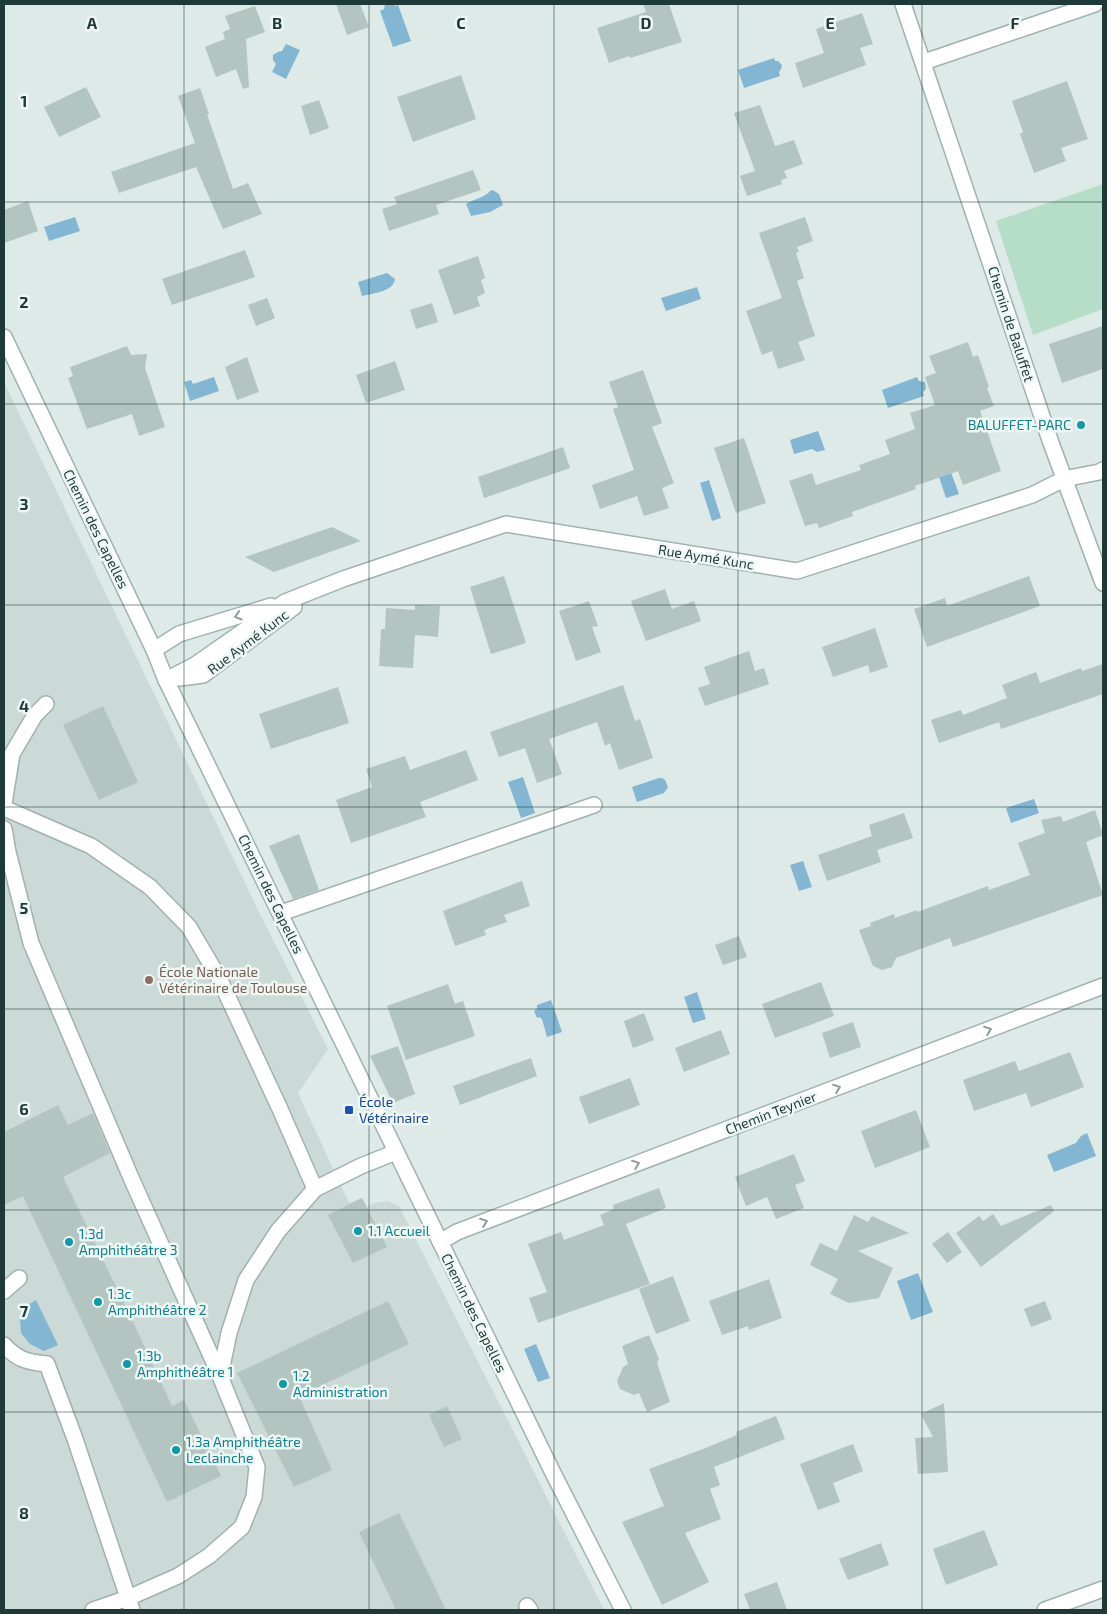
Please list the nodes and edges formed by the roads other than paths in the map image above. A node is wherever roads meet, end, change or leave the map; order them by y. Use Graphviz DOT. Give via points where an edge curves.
graph roads {
  1 [pos="903,4"];
  2 [pos="1095,4"];
  3 [pos="924,62"];
  4 [pos="4,337"];
  5 [pos="1103,470"];
  6 [pos="1064,479"];
  7 [pos="343,579"];
  8 [pos="1103,583"];
  9 [pos="285,602"];
  10 [pos="154,650"];
  11 [pos="166,680"];
  12 [pos="46,704"];
  13 [pos="4,803"];
  14 [pos="594,805"];
  15 [pos="4,808"];
  16 [pos="4,829"];
  17 [pos="281,913"];
  18 [pos="1103,986"];
  19 [pos="396,1152"];
  20 [pos="315,1189"];
  21 [pos="440,1242"];
  22 [pos="19,1278"];
  23 [pos="4,1291"];
  24 [pos="4,1345"];
  25 [pos="220,1376"];
  26 [pos="1103,1588"];
  27 [pos="130,1604"];
  28 [pos="93,1610"];
  29 [pos="623,1610"];
  30 [pos="1045,1610"];
  1 -- 3 [label="street, Chemin de Baluffet"];
  2 -- 3 [label="street"];
  3 -- 6 [label="street, Chemin de Baluffet"];
  4 -- 10 [label="street, Chemin des Capelles"];
  5 -- 6 [label="street, Rue Aymé Kunc"];
  6 -- 7 [label="street, Rue Aymé Kunc" via="1032,495 797,571 506,524"];
  6 -- 8 [label="street, Chemin de Baluffet"];
  7 -- 9 [label="street, Rue Aymé Kunc"];
  7 -- 11 [label="street, Rue Aymé Kunc" via="301,602 204,675"];
  9 -- 10 [label="street, Rue Aymé Kunc, one-way" via="179,634"];
  9 -- 11 [label="street, Rue Aymé Kunc" via="195,665"];
  10 -- 11 [label="street, Chemin des Capelles"];
  11 -- 17 [label="street, Chemin des Capelles"];
  12 -- 13 [label="street" via="35,715 12,754"];
  14 -- 17 [label="street"];
  15 -- 20 [label="street" via="91,846 150,887 189,927 219,978"];
  16 -- 25 [label="street" via="31,944"];
  17 -- 19 [label="street, Chemin des Capelles"];
  21 -- 18 [label="street, Chemin Teynier, one-way" via="457,1232"];
  19 -- 20 [label="street"];
  19 -- 21 [label="street, Chemin des Capelles"];
  20 -- 25 [label="street" via="278,1231 246,1280 229,1333"];
  21 -- 29 [label="street, Chemin des Capelles"];
  22 -- 23 [label="street"];
  24 -- 27 [label="street" via="14,1356 47,1364"];
  25 -- 27 [label="street" via="257,1467 254,1497 242,1527 209,1556"];
  26 -- 30 [label="street"];
  27 -- 28 [label="street"];
}
